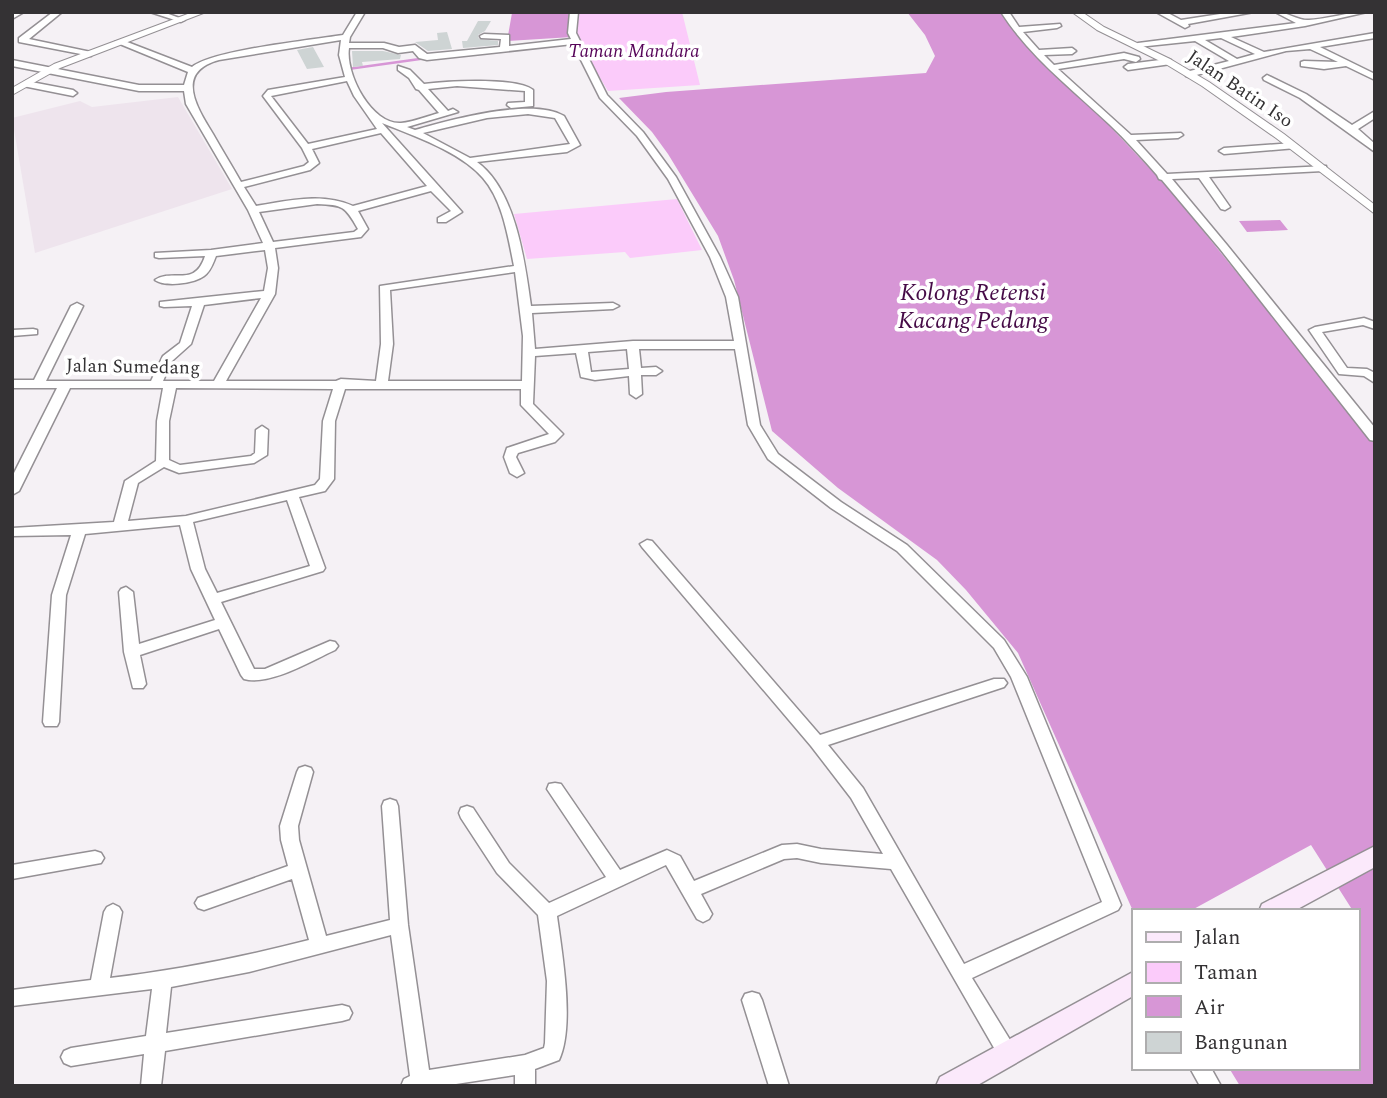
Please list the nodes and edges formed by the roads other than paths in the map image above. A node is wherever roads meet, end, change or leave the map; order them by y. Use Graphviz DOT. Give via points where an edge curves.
graph roads {
  1 [pos="20,12"];
  2 [pos="58,12"];
  3 [pos="154,12"];
  4 [pos="202,12"];
  5 [pos="361,12"];
  6 [pos="574,12"];
  7 [pos="1006,12"];
  8 [pos="1076,12"];
  9 [pos="1160,12"];
  10 [pos="1250,12"];
  11 [pos="1279,12"];
  12 [pos="1329,12"];
  13 [pos="1363,12"];
  14 [pos="1234,13"];
  15 [pos="12,17"];
  16 [pos="1338,17"];
  17 [pos="181,20"];
  18 [pos="1179,23"];
  19 [pos="1305,24"];
  20 [pos="1057,26"];
  21 [pos="1018,30"];
  22 [pos="1375,35"];
  23 [pos="484,36"];
  24 [pos="1223,36"];
  25 [pos="1203,39"];
  26 [pos="345,41"];
  27 [pos="575,41"];
  28 [pos="119,42"];
  29 [pos="1138,45"];
  30 [pos="1311,46"];
  31 [pos="504,48"];
  32 [pos="1072,51"];
  33 [pos="1039,53"];
  34 [pos="88,54"];
  35 [pos="1263,55"];
  36 [pos="160,56"];
  37 [pos="1136,59"];
  38 [pos="1168,62"];
  39 [pos="1236,62"];
  40 [pos="12,63"];
  41 [pos="142,63"];
  42 [pos="1304,64"];
  43 [pos="1348,64"];
  44 [pos="1055,67"];
  45 [pos="1128,67"];
  46 [pos="401,68"];
  47 [pos="49,70"];
  48 [pos="192,70"];
  49 [pos="1189,74"];
  50 [pos="1375,77"];
  51 [pos="351,78"];
  52 [pos="1267,78"];
  53 [pos="26,84"];
  54 [pos="419,87"];
  55 [pos="189,88"];
  56 [pos="12,92"];
  57 [pos="73,93"];
  58 [pos="528,109"];
  59 [pos="446,114"];
  60 [pos="1375,114"];
  61 [pos="372,116"];
  62 [pos="400,125"];
  63 [pos="1352,129"];
  64 [pos="383,130"];
  65 [pos="414,133"];
  66 [pos="1178,135"];
  67 [pos="1129,138"];
  68 [pos="1293,146"];
  69 [pos="306,147"];
  70 [pos="1375,149"];
  71 [pos="1224,151"];
  72 [pos="468,161"];
  73 [pos="1323,168"];
  74 [pos="1203,176"];
  75 [pos="1162,177"];
  76 [pos="240,185"];
  77 [pos="433,187"];
  78 [pos="1225,207"];
  79 [pos="352,209"];
  80 [pos="253,210"];
  81 [pos="1375,211"];
  82 [pos="442,220"];
  83 [pos="270,247"];
  84 [pos="211,253"];
  85 [pos="159,255"];
  86 [pos="521,268"];
  87 [pos="160,280"];
  88 [pos="269,295"];
  89 [pos="199,302"];
  90 [pos="164,304"];
  91 [pos="78,306"];
  92 [pos="613,306"];
  93 [pos="527,310"];
  94 [pos="1375,326"];
  95 [pos="33,332"];
  96 [pos="12,333"];
  97 [pos="633,345"];
  98 [pos="740,345"];
  99 [pos="581,348"];
  100 [pos="529,353"];
  101 [pos="656,371"];
  102 [pos="635,372"];
  103 [pos="1375,379"];
  104 [pos="39,383"];
  105 [pos="66,383"];
  106 [pos="341,383"];
  107 [pos="12,384"];
  108 [pos="382,384"];
  109 [pos="163,385"];
  110 [pos="218,385"];
  111 [pos="527,385"];
  112 [pos="636,394"];
  113 [pos="261,430"];
  114 [pos="1375,437"];
  115 [pos="162,461"];
  116 [pos="517,473"];
  117 [pos="12,491"];
  118 [pos="290,495"];
  119 [pos="186,520"];
  120 [pos="120,526"];
  121 [pos="79,530"];
  122 [pos="12,532"];
  123 [pos="647,544"];
  124 [pos="126,592"];
  125 [pos="212,600"];
  126 [pos="222,622"];
  127 [pos="330,646"];
  128 [pos="132,652"];
  129 [pos="999,683"];
  130 [pos="138,684"];
  131 [pos="51,722"];
  132 [pos="817,742"];
  133 [pos="305,772"];
  134 [pos="555,789"];
  135 [pos="390,806"];
  136 [pos="467,813"];
  137 [pos="1375,856"];
  138 [pos="95,858"];
  139 [pos="896,862"];
  140 [pos="299,869"];
  141 [pos="12,872"];
  142 [pos="618,881"];
  143 [pos="690,891"];
  144 [pos="204,903"];
  145 [pos="1275,909"];
  146 [pos="113,912"];
  147 [pos="547,912"];
  148 [pos="703,914"];
  149 [pos="399,925"];
  150 [pos="320,946"];
  151 [pos="960,975"];
  152 [pos="162,981"];
  153 [pos="1132,984"];
  154 [pos="99,987"];
  155 [pos="12,998"];
  156 [pos="752,1000"];
  157 [pos="342,1013"];
  158 [pos="155,1045"];
  159 [pos="1008,1054"];
  160 [pos="71,1057"];
  161 [pos="525,1064"];
  162 [pos="1201,1070"];
  163 [pos="416,1083"];
  164 [pos="151,1086"];
  165 [pos="525,1086"];
  166 [pos="779,1086"];
  167 [pos="950,1086"];
  168 [pos="1211,1086"];
  1 -- 15 [label="street"];
  2 -- 34 [label="street" via="22,40"];
  3 -- 17 [label="street"];
  4 -- 17 [label="street"];
  5 -- 26 [label="street"];
  6 -- 27 [label="street"];
  7 -- 21 [label="street"];
  8 -- 29 [label="street, Jalan Batin Iso"];
  9 -- 18 [label="street"];
  10 -- 14 [label="street"];
  11 -- 19 [label="street"];
  12 -- 16 [label="street"];
  13 -- 16 [label="street"];
  14 -- 18 [label="street"];
  16 -- 19 [label="street"];
  17 -- 28 [label="street"];
  18 -- 25 [label="street"];
  19 -- 24 [label="street"];
  20 -- 21 [label="street"];
  21 -- 33 [label="street"];
  22 -- 30 [label="street"];
  23 -- 31 [label="street" via="506,37"];
  24 -- 25 [label="street"];
  24 -- 35 [label="street"];
  25 -- 29 [label="street"];
  25 -- 39 [label="street"];
  26 -- 31 [label="street" via="415,48 427,57"];
  26 -- 48 [label="street" via="255,58 209,60"];
  26 -- 51 [label="street" via="343,62"];
  27 -- 31 [label="street"];
  27 -- 98 [label="street" via="603,96 640,134 694,215 732,296"];
  28 -- 34 [label="street"];
  28 -- 36 [label="street"];
  29 -- 38 [label="street, Jalan Batin Iso"];
  30 -- 35 [label="street"];
  30 -- 43 [label="street"];
  32 -- 33 [label="street"];
  33 -- 44 [label="street"];
  34 -- 47 [label="street"];
  35 -- 39 [label="street"];
  36 -- 41 [label="street"];
  36 -- 48 [label="street"];
  37 -- 44 [label="street" via="1124,56"];
  38 -- 45 [label="street"];
  38 -- 49 [label="street, Jalan Batin Iso"];
  39 -- 49 [label="street"];
  40 -- 47 [label="street"];
  42 -- 43 [label="street"];
  43 -- 50 [label="street"];
  44 -- 67 [label="street"];
  46 -- 54 [label="street" via="412,74"];
  47 -- 53 [label="street"];
  47 -- 55 [label="street" via="139,88"];
  48 -- 55 [label="street, Jalan Sumedang"];
  49 -- 68 [label="street, Jalan Batin Iso"];
  51 -- 61 [label="street"];
  51 -- 69 [label="street" via="267,94"];
  52 -- 63 [label="street"];
  53 -- 56 [label="street"];
  53 -- 57 [label="street"];
  54 -- 58 [label="street" via="457,83 523,87 529,90"];
  54 -- 59 [label="street"];
  55 -- 76 [label="street, Jalan Sumedang" via="190,104"];
  58 -- 59 [label="street"];
  58 -- 65 [label="street"];
  58 -- 72 [label="street" via="559,116 575,145"];
  59 -- 62 [label="street"];
  60 -- 63 [label="street"];
  61 -- 62 [label="street"];
  61 -- 64 [label="street"];
  62 -- 65 [label="street"];
  63 -- 70 [label="street"];
  64 -- 69 [label="street"];
  64 -- 77 [label="street"];
  65 -- 72 [label="street"];
  66 -- 67 [label="street"];
  67 -- 75 [label="street"];
  68 -- 71 [label="street"];
  68 -- 73 [label="street, Jalan Batin Iso"];
  69 -- 76 [label="street" via="312,166"];
  72 -- 86 [label="street" via="485,173 500,197"];
  73 -- 74 [label="street"];
  73 -- 81 [label="street, Jalan Batin Iso"];
  74 -- 75 [label="street"];
  74 -- 78 [label="street"];
  75 -- 114 [label="street"];
  76 -- 80 [label="street, Jalan Sumedang"];
  77 -- 79 [label="street"];
  77 -- 82 [label="street" via="457,212"];
  79 -- 80 [label="street" via="321,202"];
  79 -- 83 [label="street" via="363,229 357,235"];
  80 -- 83 [label="street, Jalan Sumedang"];
  83 -- 84 [label="street"];
  83 -- 88 [label="street, Jalan Sumedang"];
  84 -- 85 [label="street"];
  84 -- 87 [label="street" via="200,275"];
  86 -- 93 [label="street"];
  86 -- 108 [label="street" via="384,288 387,344"];
  88 -- 89 [label="street"];
  88 -- 110 [label="street, Jalan Sumedang"];
  89 -- 90 [label="street"];
  89 -- 109 [label="street" via="185,344 167,359"];
  91 -- 104 [label="street"];
  92 -- 93 [label="street"];
  93 -- 100 [label="street"];
  94 -- 103 [label="street" via="1364,321 1315,330 1343,371 1367,373"];
  95 -- 96 [label="street"];
  97 -- 98 [label="street"];
  97 -- 99 [label="street"];
  97 -- 102 [label="street"];
  98 -- 151 [label="street" via="754,425 774,456 836,505 902,548 999,645 1019,677 1112,905"];
  99 -- 100 [label="street"];
  99 -- 102 [label="street" via="589,376"];
  100 -- 111 [label="street"];
  101 -- 102 [label="street"];
  102 -- 112 [label="street"];
  104 -- 105 [label="street, Jalan Sumedang"];
  104 -- 107 [label="street, Jalan Sumedang"];
  105 -- 109 [label="street, Jalan Sumedang"];
  105 -- 117 [label="street"];
  106 -- 108 [label="street"];
  106 -- 110 [label="street"];
  106 -- 118 [label="street" via="329,421 326,482 320,488"];
  108 -- 111 [label="street"];
  109 -- 110 [label="street, Jalan Sumedang"];
  109 -- 115 [label="street"];
  111 -- 116 [label="street" via="528,407 557,434 512,451"];
  113 -- 115 [label="street" via="261,455 254,459 179,469"];
  115 -- 120 [label="street" via="132,481"];
  118 -- 119 [label="street"];
  118 -- 125 [label="street" via="318,568"];
  119 -- 120 [label="street"];
  119 -- 125 [label="street" via="198,569"];
  120 -- 121 [label="street"];
  121 -- 122 [label="street"];
  121 -- 131 [label="street" via="59,595"];
  123 -- 132 [label="street"];
  124 -- 128 [label="street"];
  125 -- 126 [label="street"];
  126 -- 127 [label="street" via="249,675 267,674"];
  126 -- 128 [label="street"];
  128 -- 130 [label="street"];
  129 -- 132 [label="street"];
  132 -- 139 [label="street" via="857,793"];
  133 -- 140 [label="street" via="289,826"];
  134 -- 142 [label="street"];
  135 -- 149 [label="street"];
  136 -- 147 [label="street" via="503,868"];
  137 -- 145 [label="main road"];
  138 -- 141 [label="street"];
  139 -- 143 [label="street" via="782,852"];
  139 -- 151 [label="street"];
  140 -- 144 [label="street"];
  140 -- 150 [label="street"];
  142 -- 143 [label="street" via="667,858 674,861"];
  142 -- 147 [label="street"];
  143 -- 148 [label="street"];
  146 -- 154 [label="street"];
  147 -- 161 [label="street" via="556,981 555,1042 552,1054"];
  149 -- 150 [label="street"];
  149 -- 163 [label="street"];
  150 -- 152 [label="street"];
  151 -- 159 [label="street"];
  152 -- 154 [label="street"];
  152 -- 158 [label="street"];
  153 -- 159 [label="main road"];
  154 -- 155 [label="street"];
  156 -- 166 [label="street"];
  157 -- 158 [label="street"];
  158 -- 160 [label="street"];
  158 -- 164 [label="street"];
  159 -- 167 [label="main road"];
  161 -- 163 [label="street"];
  161 -- 165 [label="street"];
  162 -- 168 [label="street"];
}
